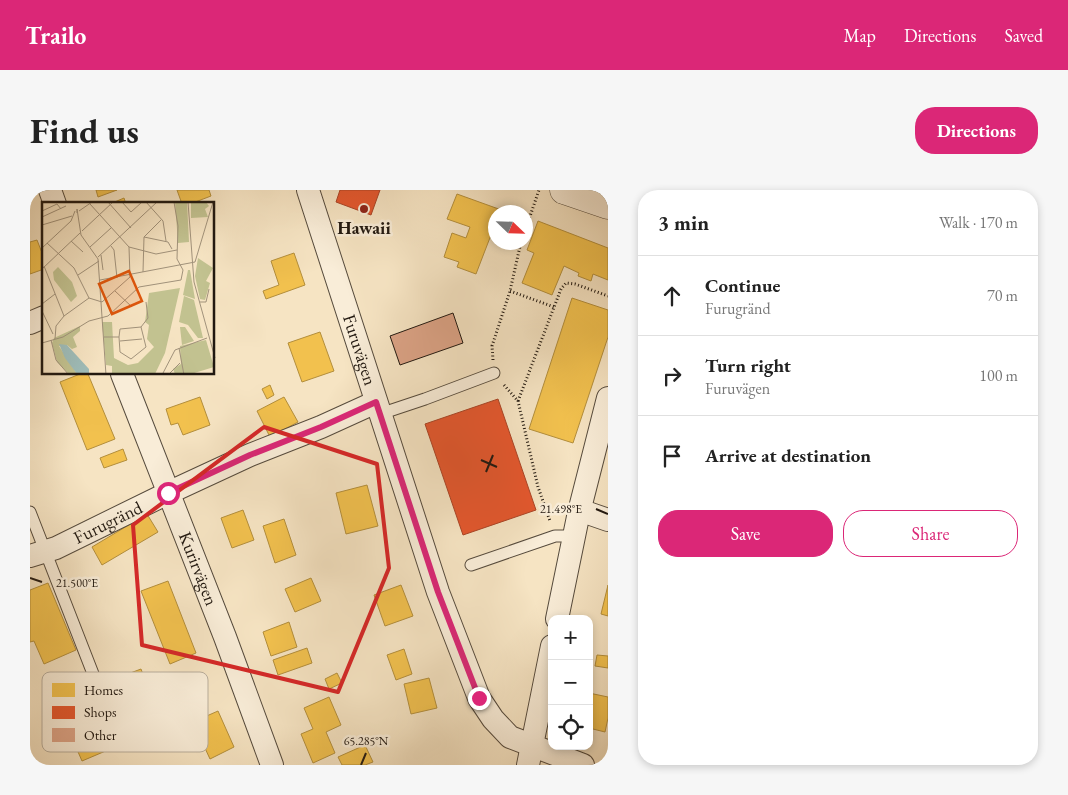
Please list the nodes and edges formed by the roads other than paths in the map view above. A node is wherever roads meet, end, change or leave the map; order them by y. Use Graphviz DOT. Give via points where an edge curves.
graph roads {
  1 [pos="50,190"];
  2 [pos="308,190"];
  3 [pos="564,190"];
  4 [pos="54,202"];
  5 [pos="608,206"];
  6 [pos="42,318"];
  7 [pos="30,323"];
  8 [pos="494,372"];
  9 [pos="122,375"];
  10 [pos="608,398"];
  11 [pos="378,408"];
  12 [pos="168,493"];
  13 [pos="30,512"];
  14 [pos="579,512"];
  15 [pos="608,520"];
  16 [pos="564,536"];
  17 [pos="38,554"];
  18 [pos="471,565"];
  19 [pos="557,615"];
  20 [pos="549,660"];
  21 [pos="89,672"];
  22 [pos="530,756"];
  23 [pos="272,765"];
  24 [pos="583,765"];
  1 -- 4 [label="street"];
  2 -- 11 [label="street, Furuvägen"];
  3 -- 5 [label="street"];
  6 -- 7 [label="street"];
  8 -- 11 [label="lane"];
  9 -- 12 [label="street, Kurirvägen"];
  10 -- 14 [label="street"];
  11 -- 12 [label="street, Furugränd" via="250,455"];
  11 -- 22 [label="street, Furuvägen" via="438,592 479,698 493,720"];
  12 -- 17 [label="street, Furugränd"];
  12 -- 23 [label="street, Kurirvägen"];
  13 -- 17 [label="lane"];
  14 -- 15 [label="street"];
  14 -- 16 [label="street"];
  16 -- 18 [label="lane"];
  16 -- 19 [label="street"];
  17 -- 21 [label="lane"];
  20 -- 22 [label="street"];
  22 -- 24 [label="street, Furuvägen"];
}
